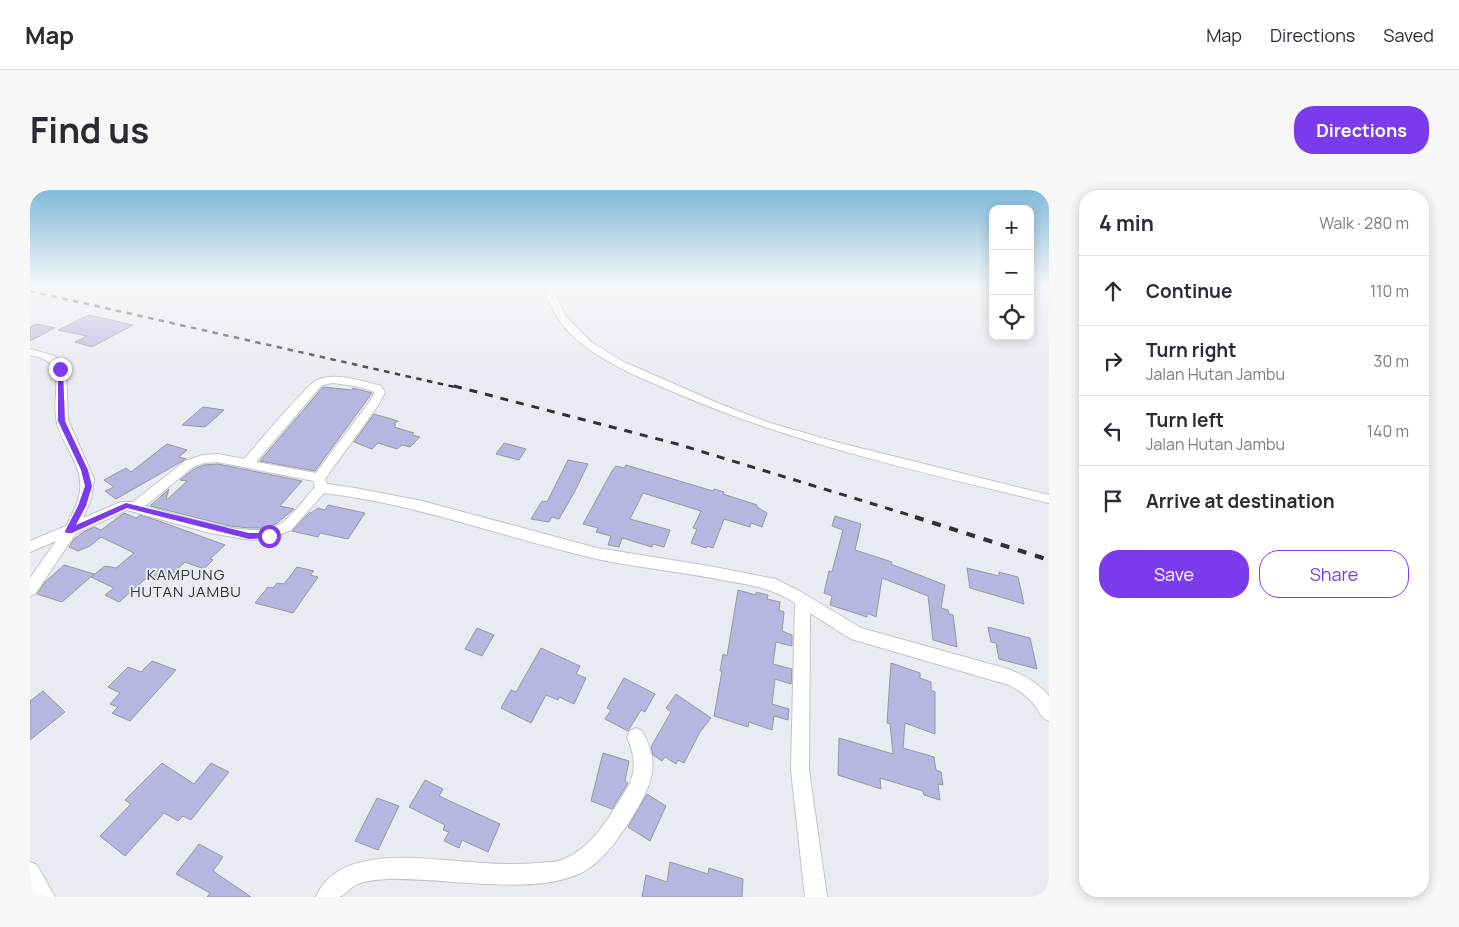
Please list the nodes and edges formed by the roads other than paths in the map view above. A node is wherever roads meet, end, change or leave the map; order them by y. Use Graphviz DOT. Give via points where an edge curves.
graph roads {
  1 [pos="563,318"];
  2 [pos="30,352"];
  3 [pos="246,464"];
  4 [pos="320,483"];
  5 [pos="1049,499"];
  6 [pos="135,507"];
  7 [pos="69,531"];
  8 [pos="30,547"];
  9 [pos="30,590"];
  10 [pos="803,601"];
  11 [pos="1049,714"];
  12 [pos="636,737"];
  13 [pos="30,872"];
  14 [pos="44,897"];
  15 [pos="327,897"];
  16 [pos="816,897"];
  1 -- 5 [label="street" via="577,336 623,366 723,409 822,441"];
  2 -- 7 [label="street" via="53,359 60,369 62,421 88,486"];
  3 -- 4 [label="street"];
  3 -- 4 [label="street" via="318,383 336,379 377,388 380,392 375,402"];
  3 -- 6 [label="street" via="218,458 189,464"];
  4 -- 6 [label="street" via="282,530 269,536 249,536"];
  4 -- 10 [label="street" via="506,527 588,552 761,582 787,590"];
  6 -- 7 [label="street" via="126,505"];
  7 -- 8 [label="street"];
  7 -- 9 [label="street"];
  10 -- 11 [label="street" via="838,625 858,634 1025,684 1035,692"];
  10 -- 16 [label="street" via="800,770"];
  12 -- 15 [label="street" via="645,760 637,791 601,844 564,870 509,875 376,869 354,874 337,885"];
  13 -- 14 [label="street"];
}
